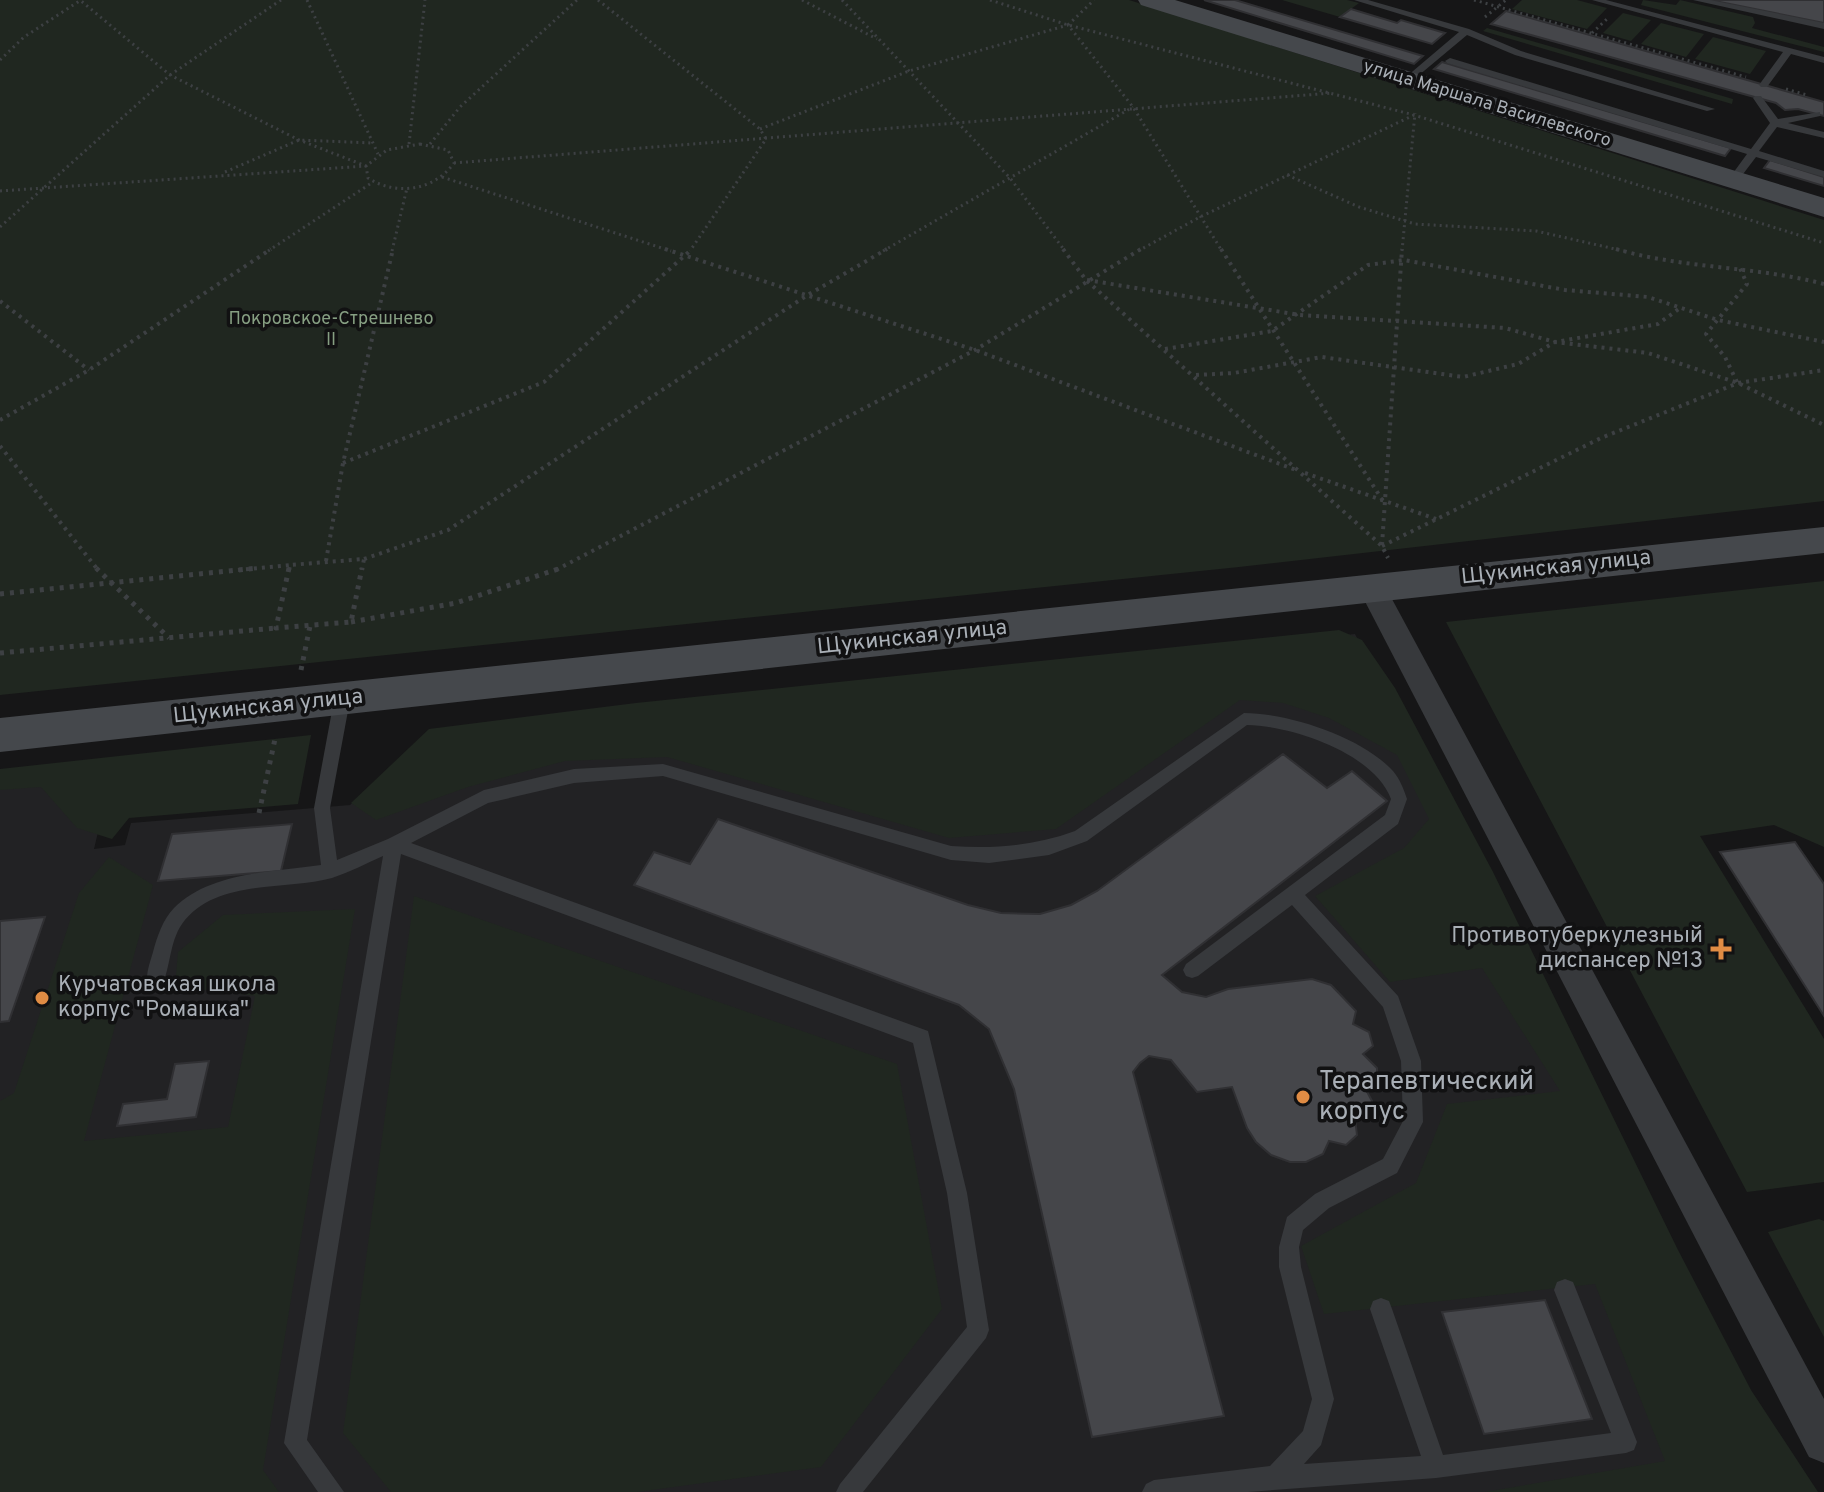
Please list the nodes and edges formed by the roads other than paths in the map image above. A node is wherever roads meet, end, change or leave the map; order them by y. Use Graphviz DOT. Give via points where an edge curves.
graph roads {
  1 [pos="1150,0"];
  2 [pos="1358,0"];
  3 [pos="1596,0"];
  4 [pos="1697,0"];
  5 [pos="1624,3"];
  6 [pos="1824,26"];
  7 [pos="1466,31"];
  8 [pos="1788,51"];
  9 [pos="1824,60"];
  10 [pos="1450,61"];
  11 [pos="1409,79"];
  12 [pos="1765,84"];
  13 [pos="1758,98"];
  14 [pos="1710,109"];
  15 [pos="1816,114"];
  16 [pos="1775,123"];
  17 [pos="1824,135"];
  18 [pos="1752,152"];
  19 [pos="1824,174"];
  20 [pos="1733,180"];
  21 [pos="1824,208"];
  22 [pos="1824,540"];
  23 [pos="1372,588"];
  24 [pos="342,700"];
  25 [pos="0,735"];
  26 [pos="394,844"];
  27 [pos="330,871"];
  28 [pos="1293,894"];
  29 [pos="1192,970"];
  30 [pos="155,982"];
  31 [pos="1565,1290"];
  32 [pos="1381,1309"];
  33 [pos="1824,1442"];
  34 [pos="1436,1467"];
  35 [pos="1276,1477"];
  36 [pos="332,1492"];
  37 [pos="848,1492"];
  38 [pos="1154,1492"];
  1 -- 11 [label="main road, улица Маршала Василевского"];
  2 -- 7 [label="lane"];
  3 -- 5 [label="lane"];
  4 -- 6 [label="lane"];
  5 -- 8 [label="lane"];
  7 -- 11 [label="lane"];
  7 -- 14 [label="lane" via="1518,53"];
  8 -- 9 [label="lane"];
  8 -- 12 [label="lane"];
  10 -- 18 [label="lane"];
  11 -- 20 [label="main road, улица Маршала Василевского"];
  13 -- 16 [label="lane"];
  15 -- 16 [label="lane"];
  16 -- 17 [label="lane"];
  16 -- 18 [label="lane"];
  18 -- 19 [label="lane"];
  18 -- 20 [label="lane"];
  20 -- 21 [label="main road, улица Маршала Василевского"];
  22 -- 23 [label="main road, Щукинская улица"];
  23 -- 24 [label="main road, Щукинская улица"];
  23 -- 33 [label="street"];
  24 -- 25 [label="main road, Щукинская улица"];
  24 -- 27 [label="lane" via="322,808"];
  26 -- 27 [label="lane"];
  26 -- 28 [label="lane" via="484,797 574,776 663,770 951,853 989,856 1049,848 1081,836 1244,719 1263,717 1371,760 1391,779 1399,799 1392,819"];
  26 -- 36 [label="lane" via="295,1443"];
  26 -- 37 [label="lane" via="921,1037 957,1193 978,1330"];
  27 -- 30 [label="lane" via="217,890 181,913 164,944"];
  28 -- 29 [label="lane"];
  28 -- 35 [label="lane" via="1391,1002 1411,1061 1413,1122 1390,1166 1322,1201 1294,1224 1290,1267 1323,1399 1313,1437"];
  31 -- 34 [label="lane" via="1626,1442"];
  32 -- 34 [label="lane"];
  34 -- 35 [label="lane"];
  35 -- 38 [label="lane"];
}
